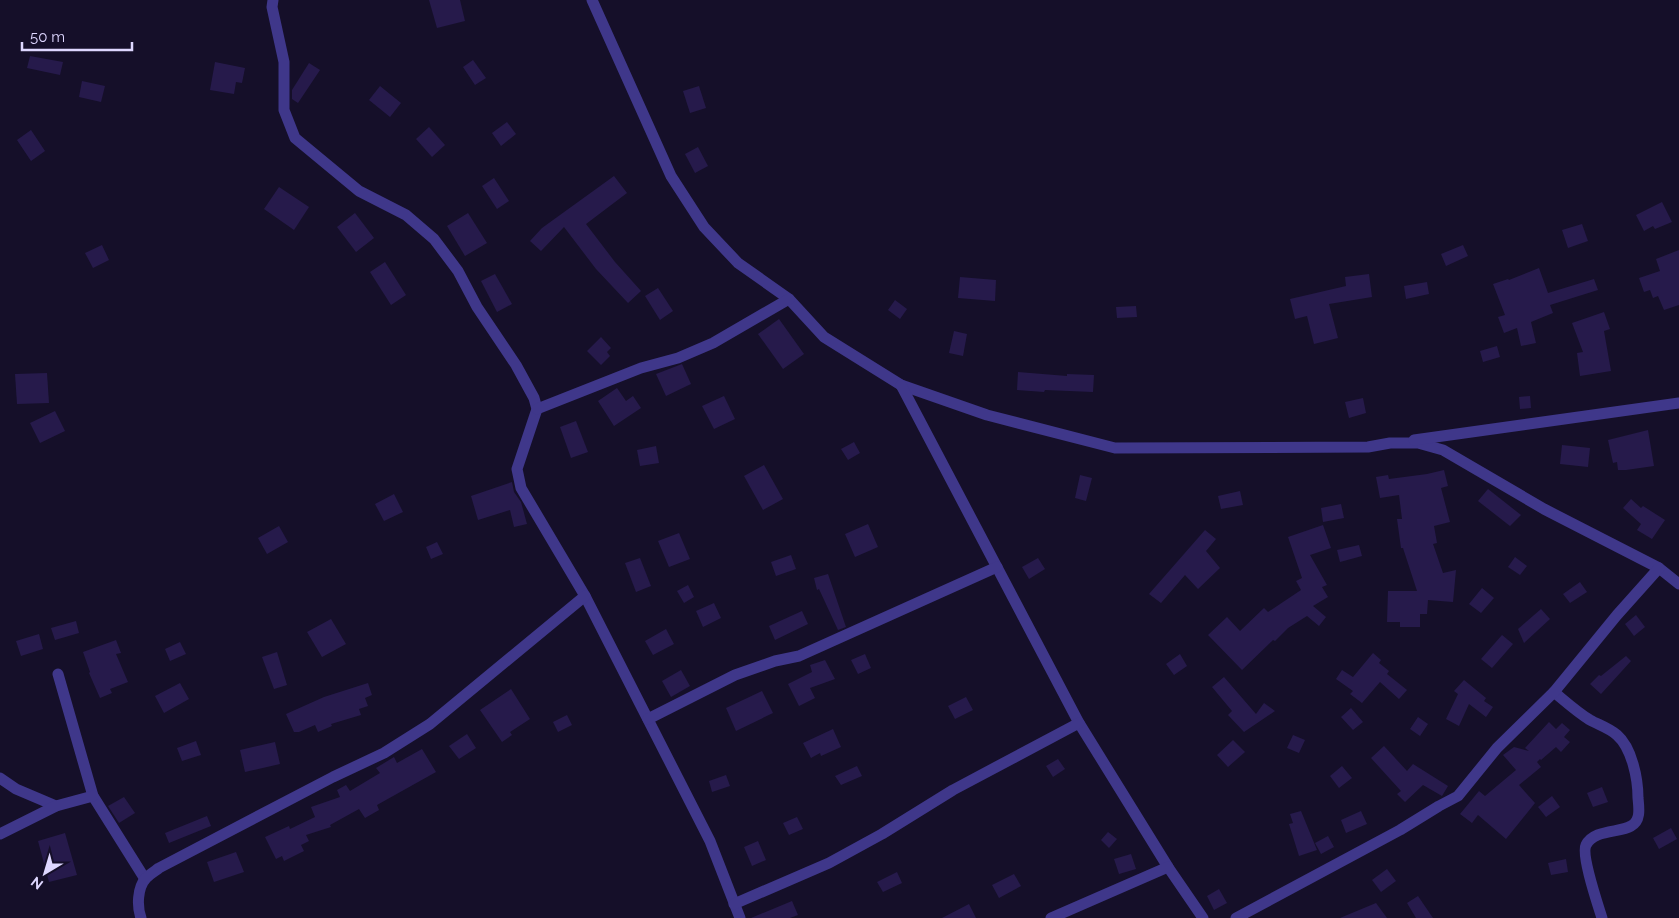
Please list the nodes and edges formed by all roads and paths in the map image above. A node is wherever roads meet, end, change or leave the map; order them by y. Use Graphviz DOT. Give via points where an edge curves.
graph roads {
  1 [pos="273,0"];
  2 [pos="592,0"];
  3 [pos="789,299"];
  4 [pos="901,385"];
  5 [pos="1679,403"];
  6 [pos="537,409"];
  7 [pos="1390,443"];
  8 [pos="997,567"];
  9 [pos="1659,568"];
  10 [pos="1679,584"];
  11 [pos="585,596"];
  12 [pos="58,674"];
  13 [pos="1554,692"];
  14 [pos="648,718"];
  15 [pos="1079,723"];
  16 [pos="0,778"];
  17 [pos="93,796"];
  18 [pos="56,806"];
  19 [pos="0,834"];
  20 [pos="1168,867"];
  21 [pos="145,879"];
  22 [pos="734,904"];
  23 [pos="141,918"];
  24 [pos="740,918"];
  25 [pos="1051,918"];
  26 [pos="1203,918"];
  27 [pos="1236,918"];
  28 [pos="1602,918"];
  1 -- 6 [label="street" via="284,62 284,110 295,138 360,190 406,215 434,239 458,271 477,307 516,366"];
  2 -- 3 [label="street" via="672,176 704,226 738,263"];
  3 -- 4 [label="street" via="824,338"];
  3 -- 6 [label="street" via="678,358 641,368"];
  4 -- 7 [label="street" via="987,416 1115,448 1368,447"];
  4 -- 8 [label="street"];
  5 -- 7 [label="street"];
  6 -- 11 [label="street" via="517,470 521,488"];
  7 -- 9 [label="street" via="1418,444 1443,450 1544,509"];
  8 -- 14 [label="street" via="799,656 735,675"];
  8 -- 15 [label="street"];
  9 -- 10 [label="street"];
  9 -- 13 [label="street"];
  11 -- 14 [label="street"];
  11 -- 21 [label="street" via="422,729 384,753 159,868"];
  12 -- 17 [label="street"];
  13 -- 27 [label="street" via="1498,748 1458,796"];
  13 -- 28 [label="street" via="1618,736 1634,771 1638,794 1637,820 1631,826 1592,838 1586,845 1584,856"];
  14 -- 22 [label="street" via="710,840"];
  15 -- 20 [label="street"];
  15 -- 22 [label="street" via="954,790 829,863"];
  16 -- 18 [label="street" via="16,790"];
  17 -- 18 [label="street"];
  17 -- 21 [label="street"];
  18 -- 19 [label="street"];
  20 -- 25 [label="street"];
  20 -- 26 [label="street"];
  21 -- 23 [label="street" via="140,892"];
  22 -- 24 [label="street"];
}
